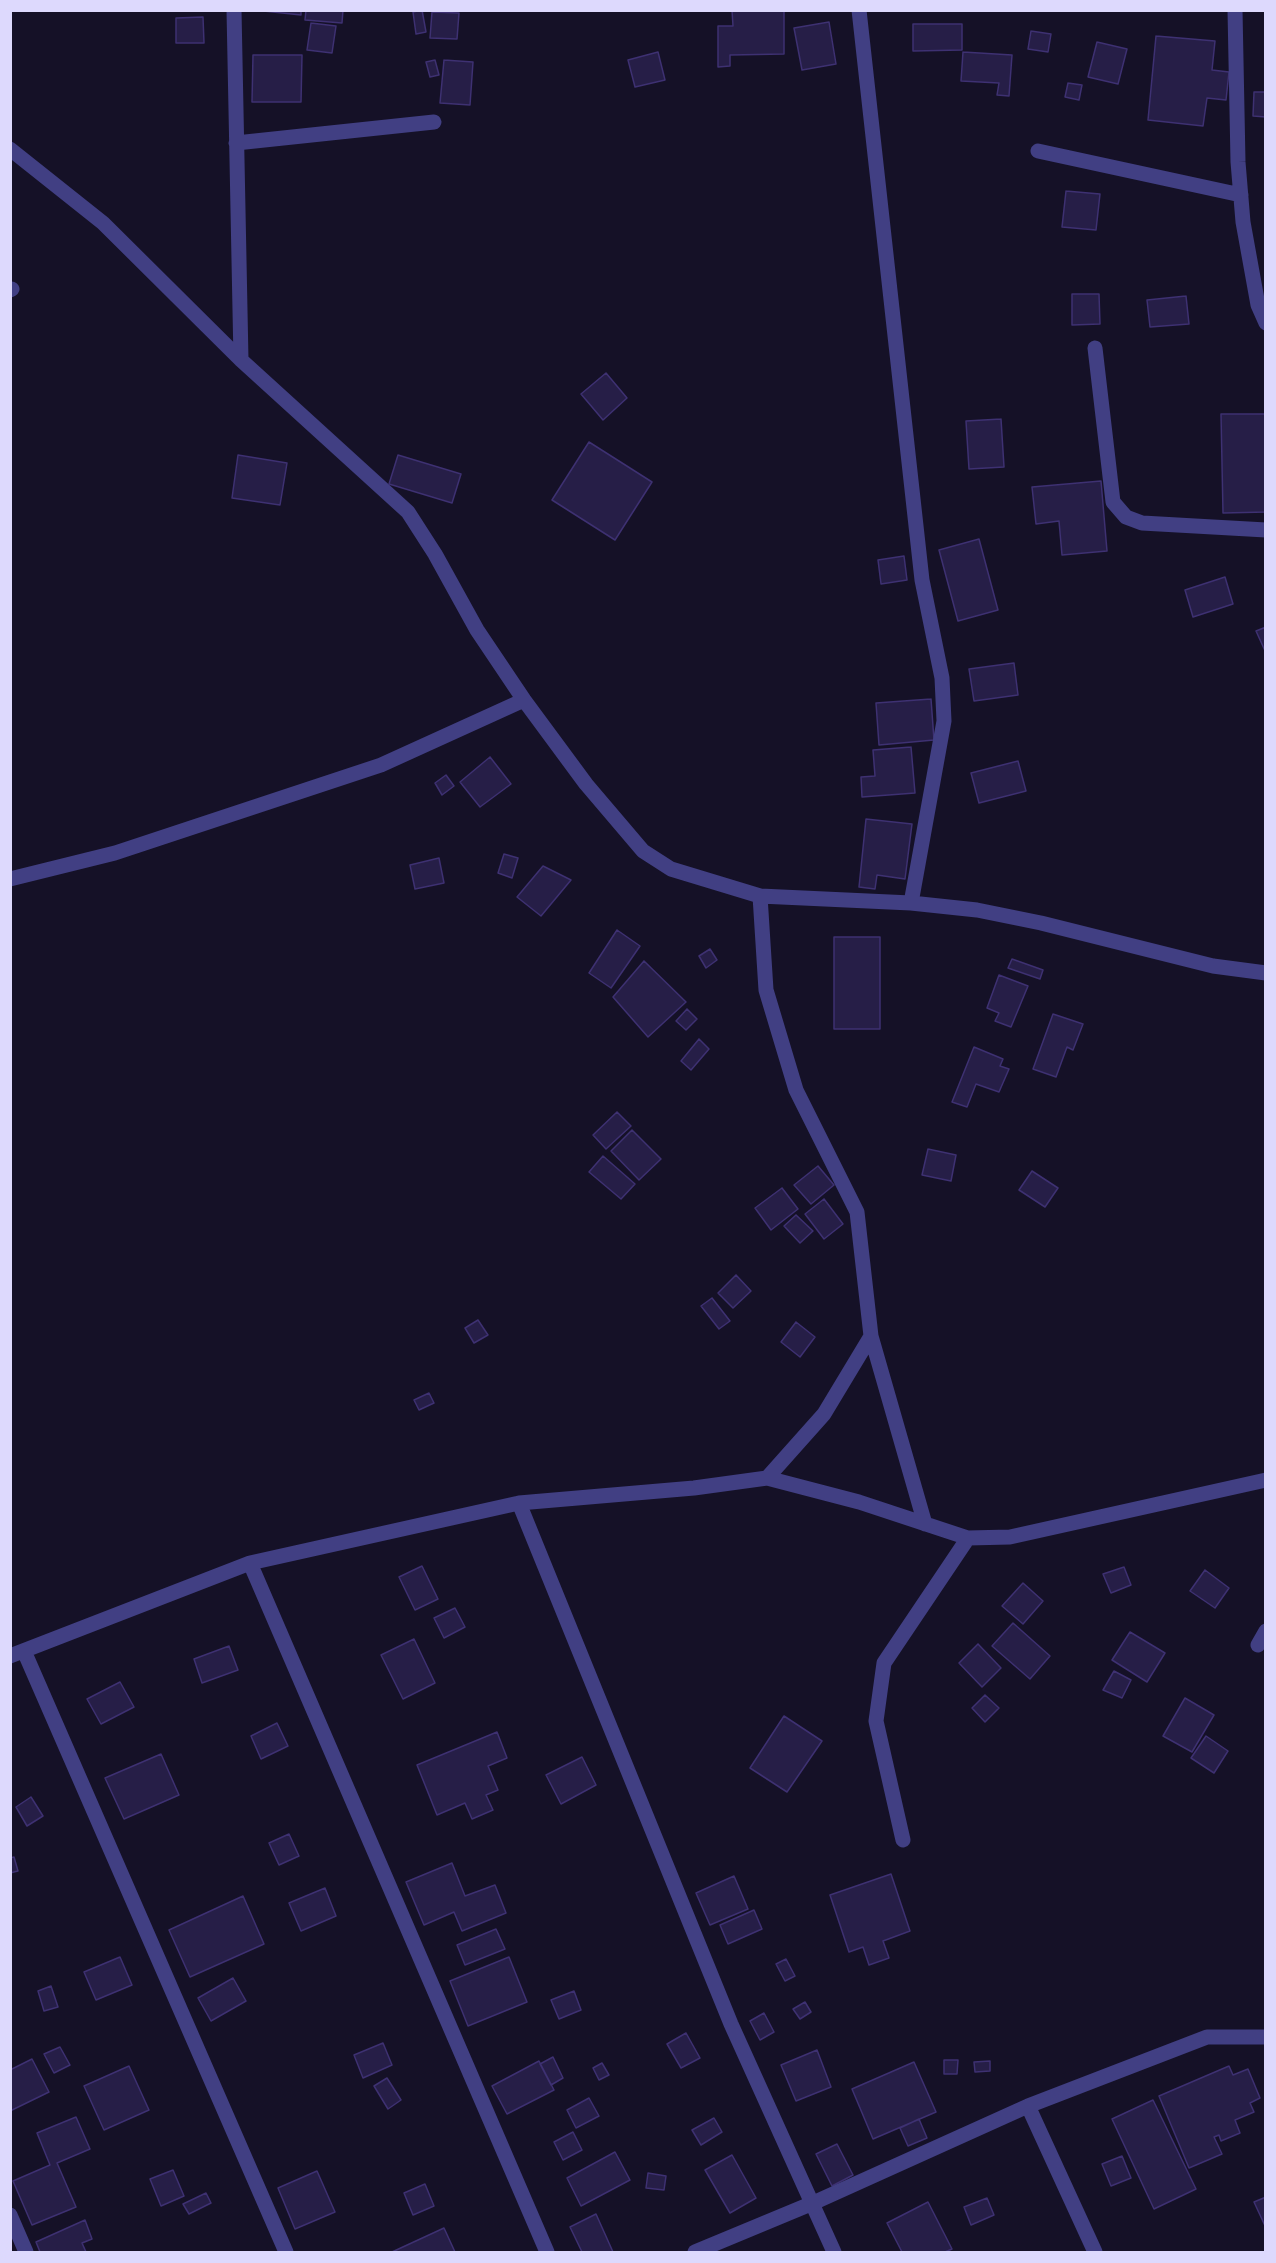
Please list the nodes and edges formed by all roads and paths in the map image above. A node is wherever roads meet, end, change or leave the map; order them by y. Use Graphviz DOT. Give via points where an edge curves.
graph roads {
  1 [pos="234,10"];
  2 [pos="859,10"];
  3 [pos="1235,10"];
  4 [pos="434,122"];
  5 [pos="236,143"];
  6 [pos="10,149"];
  7 [pos="1038,152"];
  8 [pos="1241,195"];
  9 [pos="1266,323"];
  10 [pos="1095,348"];
  11 [pos="241,360"];
  12 [pos="1266,530"];
  13 [pos="524,699"];
  14 [pos="10,879"];
  15 [pos="760,896"];
  16 [pos="911,903"];
  17 [pos="1266,973"];
  18 [pos="871,1336"];
  19 [pos="767,1478"];
  20 [pos="1265,1483"];
  21 [pos="519,1503"];
  22 [pos="925,1524"];
  23 [pos="968,1538"];
  24 [pos="250,1563"];
  25 [pos="17,1653"];
  26 [pos="903,1840"];
  27 [pos="1264,2040"];
  28 [pos="1028,2106"];
  29 [pos="813,2204"];
  30 [pos="10,2215"];
  31 [pos="26,2253"];
  32 [pos="286,2253"];
  33 [pos="546,2253"];
  34 [pos="695,2253"];
  35 [pos="834,2253"];
  36 [pos="1095,2253"];
  1 -- 5 [label="street"];
  2 -- 16 [label="street" via="922,580 942,678 944,721"];
  3 -- 8 [label="street"];
  4 -- 5 [label="street"];
  5 -- 11 [label="street"];
  6 -- 11 [label="street" via="103,224"];
  7 -- 8 [label="street"];
  8 -- 9 [label="street" via="1258,305"];
  10 -- 12 [label="street" via="1113,502 1126,517 1142,523"];
  11 -- 13 [label="street" via="408,512 477,630"];
  13 -- 14 [label="street" via="381,765 115,853"];
  13 -- 15 [label="street" via="586,784 643,851 671,869"];
  15 -- 16 [label="street"];
  15 -- 18 [label="street" via="766,990 795,1090 857,1212"];
  16 -- 17 [label="street" via="977,910 1213,966"];
  18 -- 19 [label="street" via="824,1414"];
  18 -- 22 [label="street"];
  19 -- 21 [label="street"];
  19 -- 22 [label="street"];
  20 -- 23 [label="street" via="1010,1537"];
  21 -- 24 [label="street"];
  21 -- 29 [label="street" via="731,2024"];
  22 -- 23 [label="street"];
  23 -- 26 [label="street" via="884,1663 876,1721"];
  24 -- 25 [label="street"];
  24 -- 33 [label="street"];
  25 -- 32 [label="street"];
  27 -- 28 [label="street" via="1207,2037"];
  28 -- 29 [label="street"];
  28 -- 36 [label="street"];
  29 -- 34 [label="street"];
  29 -- 35 [label="street"];
  30 -- 31 [label="street"];
}
